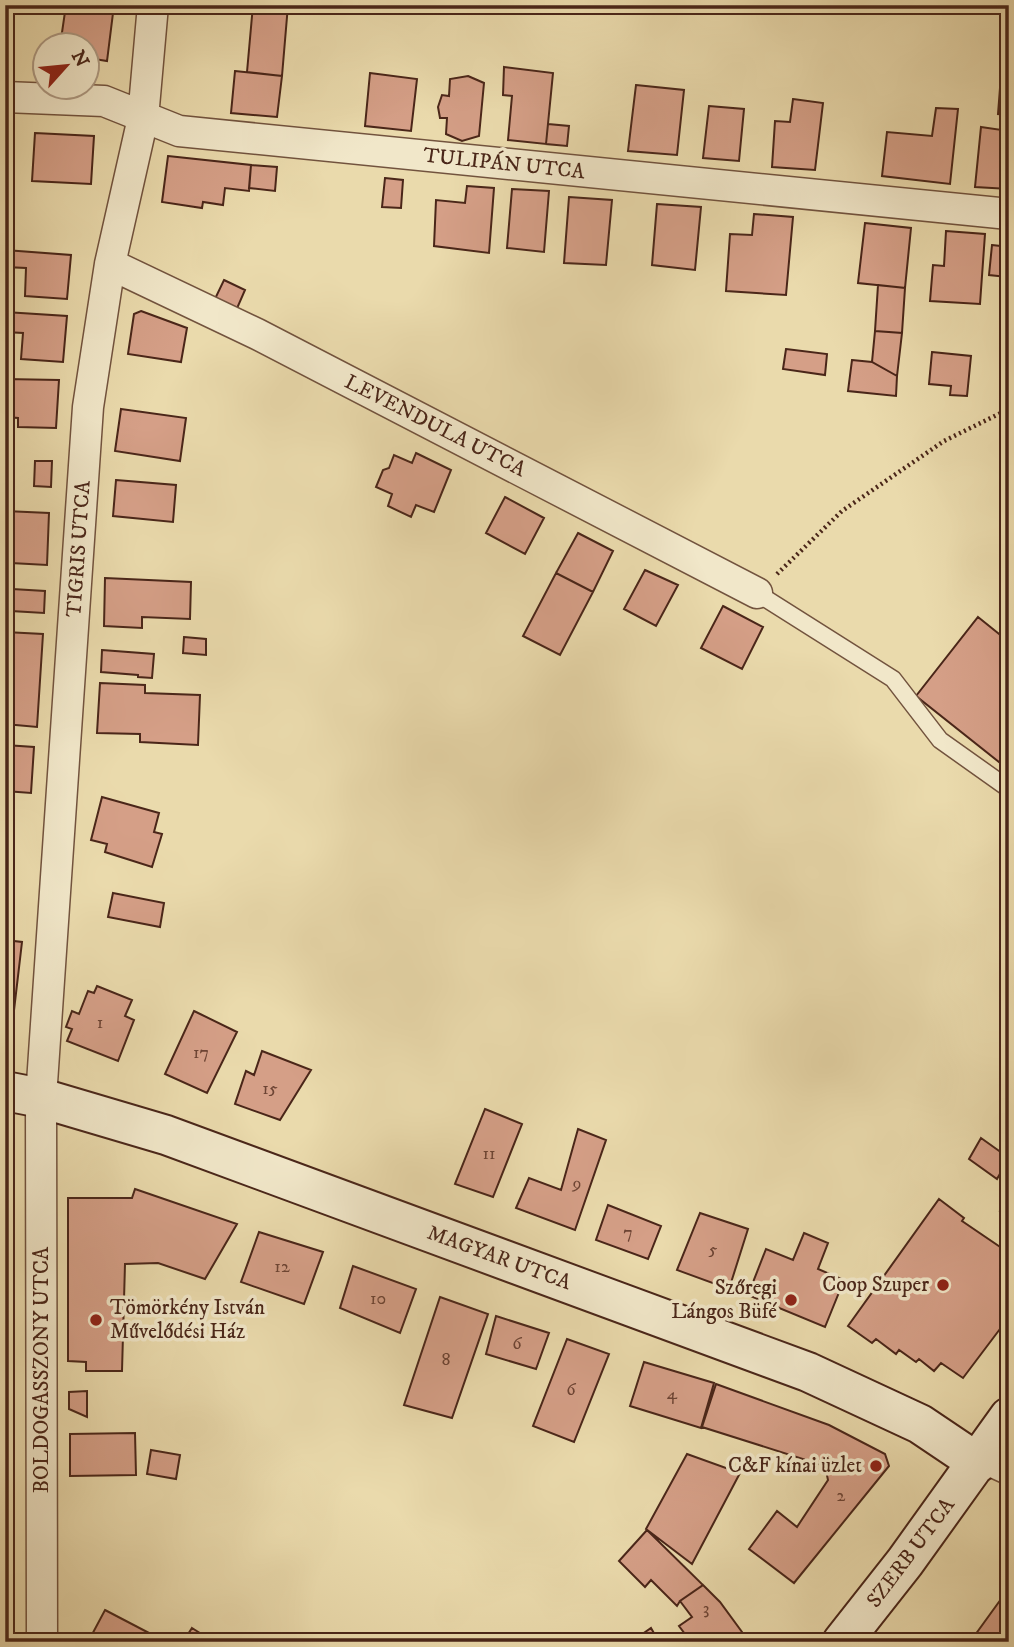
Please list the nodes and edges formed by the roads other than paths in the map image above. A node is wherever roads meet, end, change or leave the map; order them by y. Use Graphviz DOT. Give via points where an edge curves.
graph roads {
  1 [pos="153,5"];
  2 [pos="5,97"];
  3 [pos="143,118"];
  4 [pos="1009,214"];
  5 [pos="110,264"];
  6 [pos="757,593"];
  7 [pos="1009,789"];
  8 [pos="23,1095"];
  9 [pos="1009,1417"];
  10 [pos="993,1470"];
  11 [pos="42,1642"];
  12 [pos="842,1642"];
  1 -- 3 [label="street, TIGRIS UTCA"];
  2 -- 3 [label="street, TULIPÁN UTCA" via="104,101"];
  3 -- 4 [label="street, TULIPÁN UTCA" via="179,131"];
  3 -- 5 [label="street, TIGRIS UTCA"];
  5 -- 6 [label="street, LEVENDULA UTCA" via="257,334"];
  5 -- 8 [label="street, TIGRIS UTCA" via="88,407"];
  6 -- 7 [label="lane" via="892,679 940,740"];
  8 -- 10 [label="street, MAGYAR UTCA" via="166,1135 808,1372 920,1424"];
  8 -- 11 [label="street, BOLDOGASSZONY UTCA"];
  9 -- 10 [label="street, SZERB UTCA"];
  10 -- 12 [label="street, SZERB UTCA" via="905,1562"];
}
